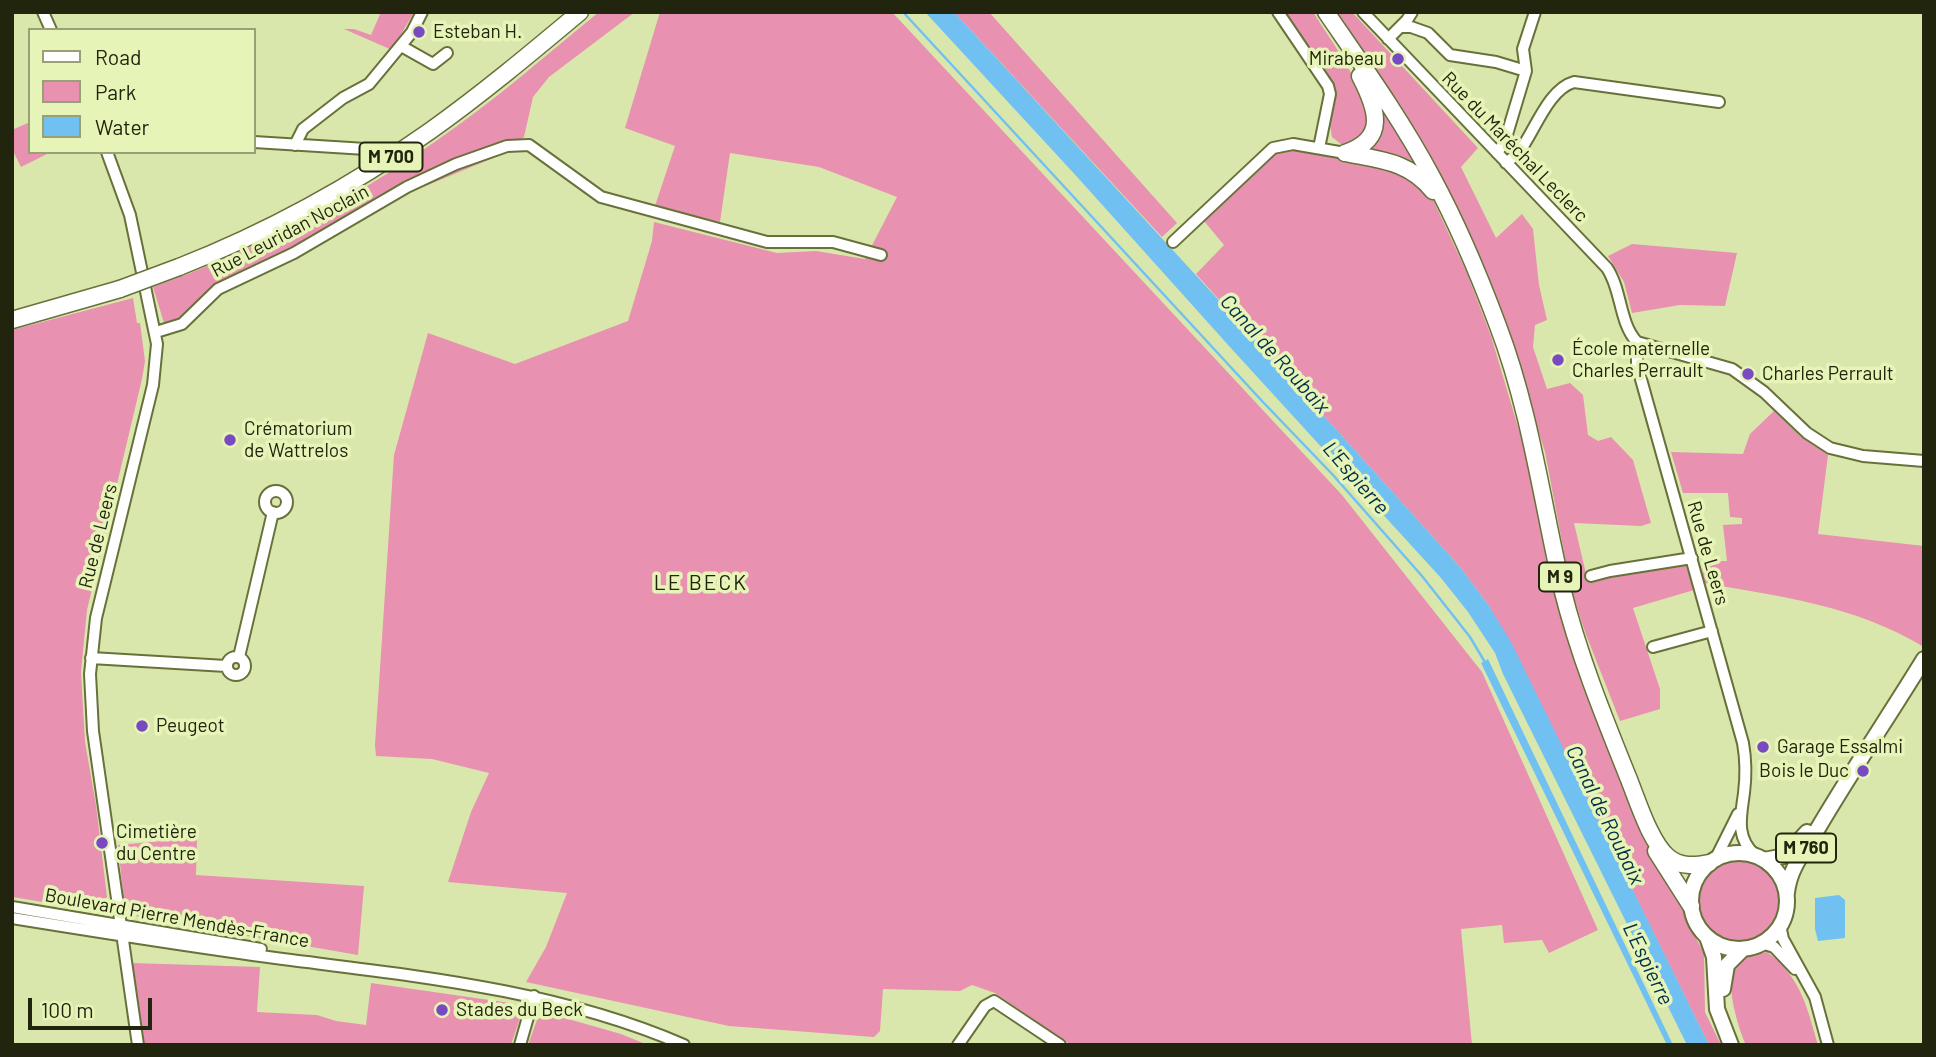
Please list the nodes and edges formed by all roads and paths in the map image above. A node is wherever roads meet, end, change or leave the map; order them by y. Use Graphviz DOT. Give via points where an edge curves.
graph roads {
  1 [pos="43,12"];
  2 [pos="422,12"];
  3 [pos="580,12"];
  4 [pos="1278,12"];
  5 [pos="1325,12"];
  6 [pos="1363,12"];
  7 [pos="1412,12"];
  8 [pos="1535,12"];
  9 [pos="1400,27"];
  10 [pos="50,28"];
  11 [pos="1388,39"];
  12 [pos="401,46"];
  13 [pos="447,53"];
  14 [pos="1526,71"];
  15 [pos="1719,102"];
  16 [pos="256,142"];
  17 [pos="295,145"];
  18 [pos="1320,148"];
  19 [pos="366,149"];
  20 [pos="1345,153"];
  21 [pos="1497,153"];
  22 [pos="108,154"];
  23 [pos="1506,163"];
  24 [pos="1451,215"];
  25 [pos="1173,242"];
  26 [pos="881,255"];
  27 [pos="12,320"];
  28 [pos="156,332"];
  29 [pos="1641,344"];
  30 [pos="1924,461"];
  31 [pos="274,512"];
  32 [pos="1692,558"];
  33 [pos="1591,576"];
  34 [pos="1712,631"];
  35 [pos="1653,647"];
  36 [pos="239,657"];
  37 [pos="91,658"];
  38 [pos="1924,659"];
  39 [pos="226,666"];
  40 [pos="1924,670"];
  41 [pos="1886,722"];
  42 [pos="1833,801"];
  43 [pos="1742,805"];
  44 [pos="1645,819"];
  45 [pos="1759,858"];
  46 [pos="1712,860"];
  47 [pos="1787,898"];
  48 [pos="1691,906"];
  49 [pos="12,907"];
  50 [pos="12,918"];
  51 [pos="1780,925"];
  52 [pos="122,930"];
  53 [pos="1707,937"];
  54 [pos="1762,943"];
  55 [pos="1742,949"];
  56 [pos="1809,984"];
  57 [pos="534,996"];
  58 [pos="138,1045"];
  59 [pos="520,1045"];
  60 [pos="684,1045"];
  61 [pos="958,1045"];
  62 [pos="1060,1045"];
  63 [pos="1733,1045"];
  64 [pos="1828,1045"];
  1 -- 10 [label="street"];
  2 -- 12 [label="street"];
  3 -- 27 [label="highway, M 700, bridge" via="466,104 384,162 293,215 179,267"];
  4 -- 18 [label="street" via="1328,86"];
  5 -- 20 [label="highway" via="1373,107 1370,139"];
  5 -- 24 [label="highway, M 9" via="1405,130"];
  6 -- 11 [label="street, Rue du Maréchal Leclerc"];
  7 -- 9 [label="street"];
  8 -- 14 [label="street" via="1523,45"];
  9 -- 11 [label="street"];
  9 -- 14 [label="street" via="1428,33 1450,55"];
  11 -- 21 [label="street, Rue du Maréchal Leclerc"];
  12 -- 13 [label="street" via="433,64"];
  12 -- 17 [label="street" via="369,84 303,129"];
  14 -- 21 [label="street" via="1505,141"];
  15 -- 23 [label="street" via="1568,83 1542,110 1518,153"];
  16 -- 17 [label="street"];
  17 -- 19 [label="street"];
  18 -- 20 [label="street"];
  18 -- 25 [label="street" via="1287,144 1273,148"];
  20 -- 24 [label="highway" via="1411,170"];
  21 -- 23 [label="street, Rue du Maréchal Leclerc"];
  22 -- 28 [label="street, Rue de Leers" via="130,215"];
  23 -- 29 [label="street, Rue du Maréchal Leclerc" via="1607,268 1630,334"];
  24 -- 44 [label="highway, M 9" via="1499,328 1521,402 1577,642"];
  26 -- 28 [label="street, Rue Leuridan Noclain" via="833,242 767,242 601,197 529,145 507,146 407,187 294,253 218,289 182,324"];
  28 -- 37 [label="street, Rue de Leers" via="155,374 96,618"];
  29 -- 30 [label="street" via="1732,369 1830,448"];
  29 -- 32 [label="street, Rue de Leers" via="1637,365"];
  31 -- 36 [label="street"];
  32 -- 33 [label="street"];
  32 -- 34 [label="street, Rue de Leers"];
  34 -- 35 [label="street"];
  34 -- 43 [label="street, Rue de Leers" via="1743,743"];
  36 -- 39 [label="street" via="230,658"];
  36 -- 39 [label="street" via="245,664 240,675 230,674"];
  37 -- 39 [label="street"];
  37 -- 52 [label="street, Rue de Leers" via="93,731"];
  38 -- 41 [label="main road, M 760"];
  40 -- 41 [label="main road, M 760"];
  41 -- 42 [label="main road, M 760"];
  42 -- 45 [label="main road, M 760" via="1790,853"];
  42 -- 47 [label="main road, M 760" via="1792,872"];
  43 -- 45 [label="street, Rue de Leers" via="1742,838"];
  43 -- 46 [label="street, Rue de Leers"];
  44 -- 46 [label="highway, M 9" via="1668,857 1684,864"];
  44 -- 48 [label="highway, M 9" via="1658,856"];
  45 -- 46 [label="main road" via="1735,853"];
  45 -- 47 [label="main road" via="1780,876"];
  46 -- 48 [label="main road" via="1693,884"];
  47 -- 51 [label="main road"];
  48 -- 53 [label="main road"];
  49 -- 52 [label="street, Boulevard Pierre Mendès-France"];
  50 -- 52 [label="street, Boulevard Pierre Mendès-France"];
  51 -- 54 [label="main road"];
  51 -- 56 [label="street"];
  52 -- 57 [label="street, Boulevard Pierre Mendès-France"];
  52 -- 58 [label="street, Rue de Leers"];
  53 -- 55 [label="main road" via="1721,946"];
  53 -- 63 [label="main road" via="1714,957 1717,1009"];
  54 -- 55 [label="main road"];
  54 -- 56 [label="street" via="1774,947"];
  55 -- 63 [label="main road" via="1728,962 1724,977 1725,1013"];
  56 -- 64 [label="street"];
  57 -- 59 [label="street"];
  57 -- 60 [label="street, Boulevard Pierre Mendès-France" via="621,1020"];
  61 -- 62 [label="street" via="988,1003 998,1002"];
}
